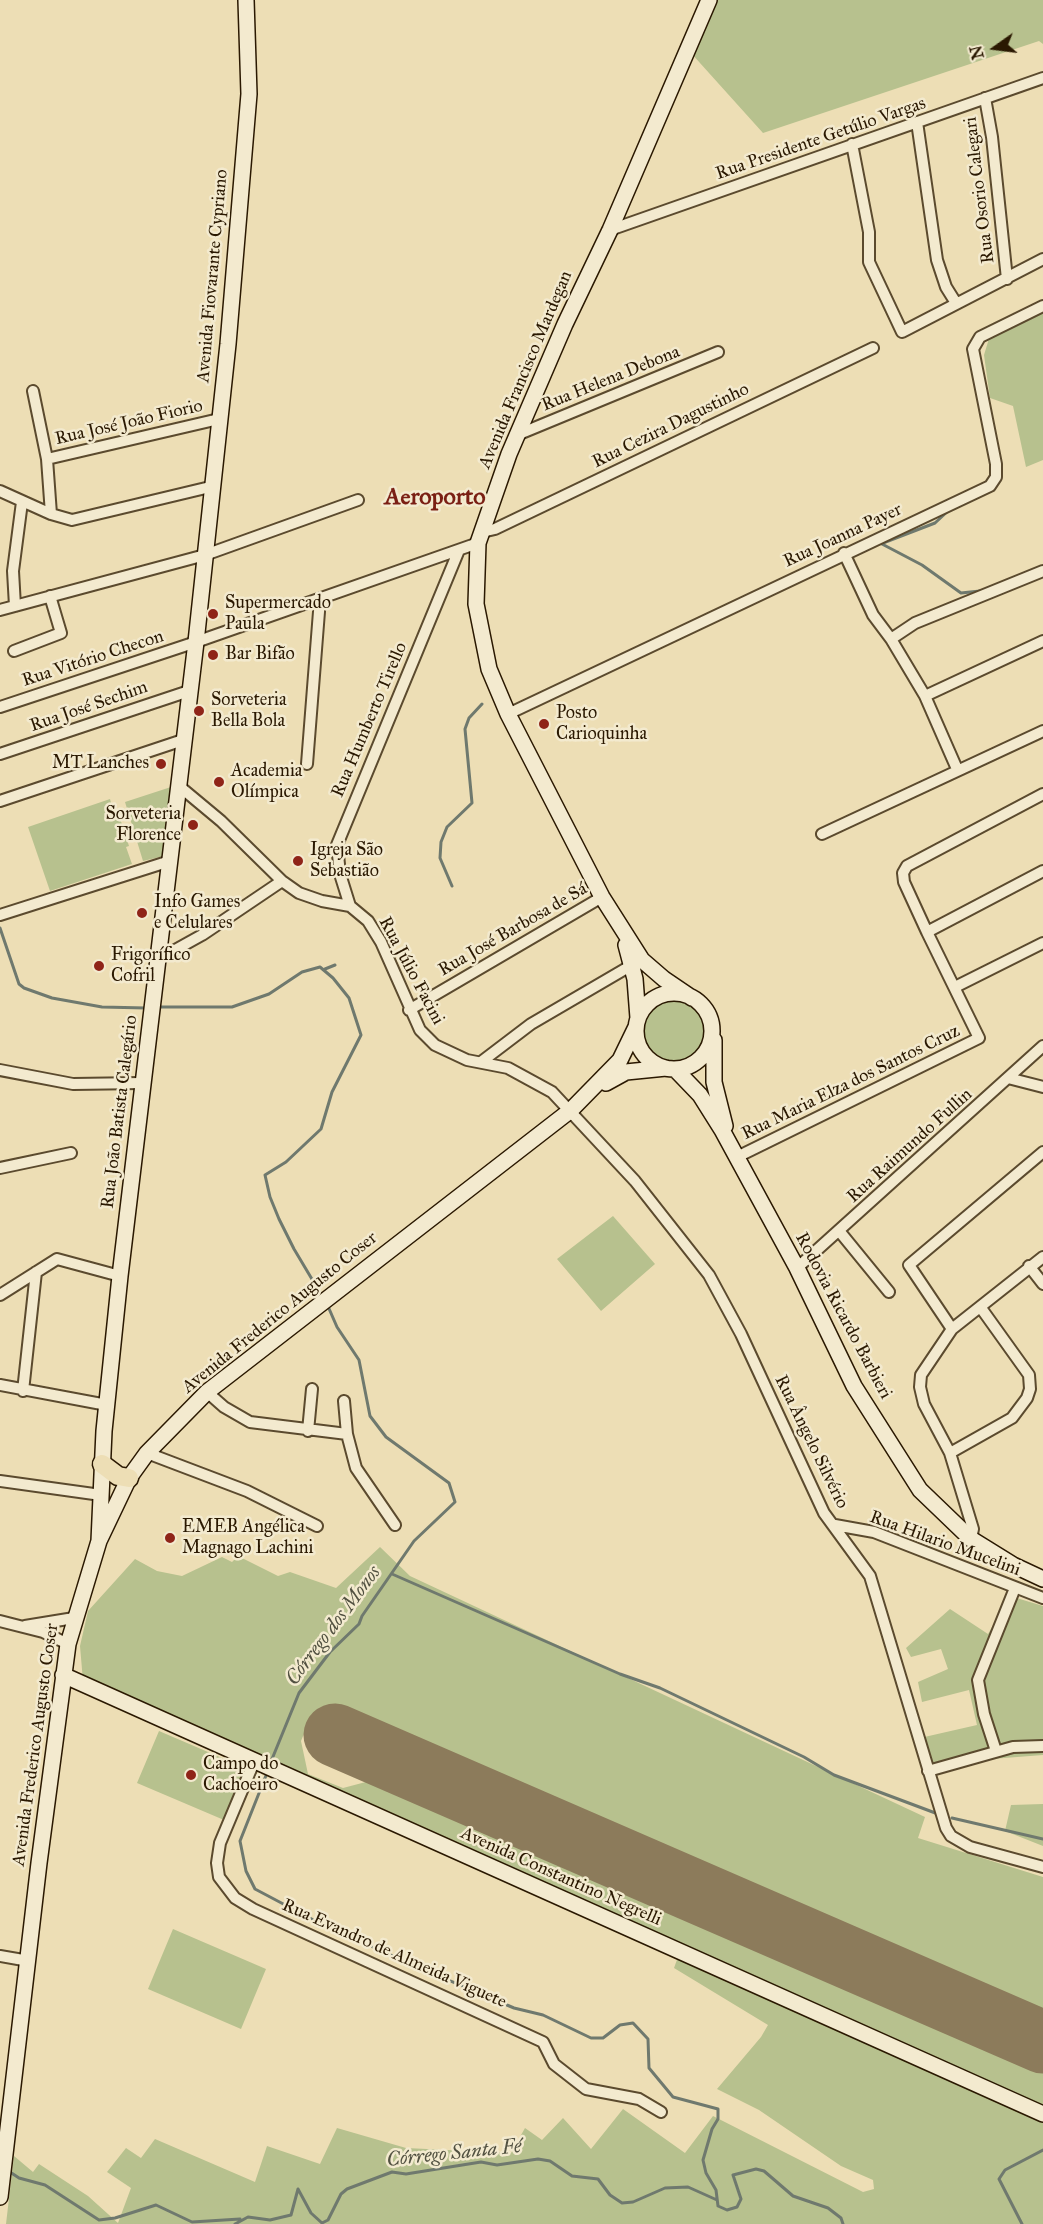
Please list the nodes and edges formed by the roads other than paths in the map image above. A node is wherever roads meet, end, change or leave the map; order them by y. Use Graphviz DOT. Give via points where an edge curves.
graph roads {
  1 [pos="246,0"];
  2 [pos="709,0"];
  3 [pos="1043,78"];
  4 [pos="985,98"];
  5 [pos="917,122"];
  6 [pos="852,144"];
  7 [pos="610,230"];
  8 [pos="1043,259"];
  9 [pos="1007,279"];
  10 [pos="956,303"];
  11 [pos="1043,306"];
  12 [pos="873,348"];
  13 [pos="718,352"];
  14 [pos="33,391"];
  15 [pos="219,419"];
  16 [pos="517,435"];
  17 [pos="47,459"];
  18 [pos="210,487"];
  19 [pos="0,491"];
  20 [pos="358,500"];
  21 [pos="22,502"];
  22 [pos="51,514"];
  23 [pos="480,538"];
  24 [pos="459,550"];
  25 [pos="844,553"];
  26 [pos="205,555"];
  27 [pos="1043,571"];
  28 [pos="50,596"];
  29 [pos="320,599"];
  30 [pos="15,606"];
  31 [pos="0,610"];
  32 [pos="891,639"];
  33 [pos="1043,641"];
  34 [pos="196,642"];
  35 [pos="14,651"];
  36 [pos="189,691"];
  37 [pos="926,696"];
  38 [pos="0,706"];
  39 [pos="508,714"];
  40 [pos="1043,731"];
  41 [pos="183,740"];
  42 [pos="0,754"];
  43 [pos="307,764"];
  44 [pos="957,769"];
  45 [pos="179,786"];
  46 [pos="1043,794"];
  47 [pos="0,801"];
  48 [pos="822,834"];
  49 [pos="170,861"];
  50 [pos="1043,871"];
  51 [pos="282,881"];
  52 [pos="602,897"];
  53 [pos="350,906"];
  54 [pos="4,915"];
  55 [pos="618,925"];
  56 [pos="927,932"];
  57 [pos="1043,943"];
  58 [pos="157,960"];
  59 [pos="632,965"];
  60 [pos="955,987"];
  61 [pos="692,998"];
  62 [pos="409,1010"];
  63 [pos="637,1023"];
  64 [pos="712,1028"];
  65 [pos="1043,1046"];
  66 [pos="481,1062"];
  67 [pos="671,1068"];
  68 [pos="0,1070"];
  69 [pos="1008,1078"];
  70 [pos="142,1083"];
  71 [pos="1043,1087"];
  72 [pos="591,1092"];
  73 [pos="571,1110"];
  74 [pos="1043,1152"];
  75 [pos="72,1153"];
  76 [pos="735,1153"];
  77 [pos="0,1168"];
  78 [pos="840,1232"];
  79 [pos="1043,1257"];
  80 [pos="1029,1266"];
  81 [pos="797,1268"];
  82 [pos="36,1272"];
  83 [pos="120,1276"];
  84 [pos="1043,1284"];
  85 [pos="889,1292"];
  86 [pos="0,1295"];
  87 [pos="981,1308"];
  88 [pos="952,1329"];
  89 [pos="0,1385"];
  90 [pos="312,1389"];
  91 [pos="23,1390"];
  92 [pos="207,1392"];
  93 [pos="344,1401"];
  94 [pos="107,1404"];
  95 [pos="308,1431"];
  96 [pos="347,1434"];
  97 [pos="147,1453"];
  98 [pos="950,1453"];
  99 [pos="102,1464"];
  100 [pos="129,1478"];
  101 [pos="0,1481"];
  102 [pos="101,1495"];
  103 [pos="118,1500"];
  104 [pos="395,1525"];
  105 [pos="835,1525"];
  106 [pos="317,1526"];
  107 [pos="971,1539"];
  108 [pos="99,1541"];
  109 [pos="1043,1580"];
  110 [pos="1015,1588"];
  111 [pos="1043,1598"];
  112 [pos="74,1618"];
  113 [pos="0,1621"];
  114 [pos="25,1626"];
  115 [pos="68,1644"];
  116 [pos="63,1675"];
  117 [pos="1043,1746"];
  118 [pos="996,1751"];
  119 [pos="262,1766"];
  120 [pos="928,1771"];
  121 [pos="1043,1867"];
  122 [pos="0,1956"];
  123 [pos="28,1961"];
  124 [pos="661,2112"];
  125 [pos="1043,2114"];
  126 [pos="0,2197"];
  1 -- 15 [label="main road, Avenida Fiovarante Cypriano" via="249,94"];
  2 -- 7 [label="main road, Avenida Francisco Mardegan"];
  3 -- 4 [label="street, Rua Presidente Getúlio Vargas"];
  4 -- 5 [label="street, Rua Presidente Getúlio Vargas"];
  4 -- 9 [label="street, Rua Osorio Calegari"];
  5 -- 6 [label="street, Rua Presidente Getúlio Vargas"];
  5 -- 10 [label="street" via="937,260"];
  6 -- 7 [label="street, Rua Presidente Getúlio Vargas"];
  6 -- 10 [label="street" via="869,232 869,262 902,332"];
  7 -- 16 [label="main road, Avenida Francisco Mardegan"];
  8 -- 9 [label="street"];
  9 -- 10 [label="street"];
  11 -- 25 [label="street, Rua Joanna Payer" via="980,337 973,349 996,464 996,477 990,486"];
  12 -- 23 [label="street, Rua Cezira Dagustinho"];
  13 -- 16 [label="street, Rua Helena Debona"];
  14 -- 17 [label="street"];
  15 -- 17 [label="street, Rua José João Fiorio"];
  15 -- 18 [label="main road, Avenida Fiovarante Cypriano"];
  16 -- 23 [label="main road, Avenida Francisco Mardegan"];
  17 -- 22 [label="street"];
  18 -- 22 [label="street" via="83,519"];
  18 -- 26 [label="main road, Avenida Fiovarante Cypriano"];
  19 -- 21 [label="street"];
  20 -- 26 [label="street"];
  21 -- 22 [label="street"];
  21 -- 30 [label="street" via="13,571"];
  23 -- 24 [label="street, Rua Cezira Dagustinho"];
  23 -- 39 [label="main road, Avenida Francisco Mardegan" via="476,604 489,669"];
  24 -- 29 [label="street, Rua Cezira Dagustinho"];
  24 -- 53 [label="street, Rua Humberto Tirello" via="337,845"];
  25 -- 32 [label="street" via="873,615"];
  25 -- 39 [label="street, Rua Joanna Payer"];
  26 -- 28 [label="street"];
  26 -- 34 [label="main road, Rua João Batista Calegário"];
  27 -- 32 [label="street" via="915,622"];
  28 -- 30 [label="street"];
  28 -- 35 [label="street" via="61,633"];
  29 -- 34 [label="street, Rua Vitório Checon"];
  29 -- 43 [label="street"];
  30 -- 31 [label="street"];
  32 -- 37 [label="street"];
  33 -- 37 [label="street"];
  34 -- 36 [label="main road, Rua João Batista Calegário"];
  34 -- 38 [label="street, Rua Vitório Checon"];
  36 -- 41 [label="main road, Rua João Batista Calegário"];
  36 -- 42 [label="street, Rua José Sechim"];
  37 -- 44 [label="street"];
  39 -- 52 [label="main road, Avenida Francisco Mardegan"];
  40 -- 44 [label="street"];
  41 -- 45 [label="main road, Rua João Batista Calegário"];
  41 -- 47 [label="street"];
  44 -- 48 [label="street"];
  45 -- 49 [label="main road, Rua João Batista Calegário"];
  45 -- 51 [label="street"];
  46 -- 56 [label="street" via="907,866 904,882"];
  49 -- 54 [label="street"];
  49 -- 58 [label="main road, Rua João Batista Calegário"];
  50 -- 56 [label="street"];
  51 -- 53 [label="street" via="299,893"];
  51 -- 58 [label="street"];
  52 -- 55 [label="main road, Avenida Francisco Mardegan"];
  52 -- 62 [label="street, Rua José Barbosa de Sá"];
  53 -- 62 [label="street, Rua Júlio Facini" via="368,921 381,942"];
  55 -- 59 [label="main road, Avenida Francisco Mardegan"];
  55 -- 61 [label="main road, Avenida Francisco Mardegan" via="642,960"];
  56 -- 60 [label="street"];
  57 -- 60 [label="street"];
  58 -- 70 [label="main road, Rua João Batista Calegário"];
  59 -- 63 [label="main road, Avenida Francisco Mardegan"];
  59 -- 66 [label="street" via="531,1024"];
  60 -- 76 [label="street, Rua Maria Elza dos Santos Cruz" via="979,1038"];
  61 -- 63 [label="main road" via="678,993 657,997 645,1006"];
  61 -- 64 [label="main road" via="708,1013"];
  62 -- 66 [label="street, Rua Júlio Facini" via="420,1030 435,1045"];
  63 -- 67 [label="main road" via="644,1054 654,1063"];
  63 -- 72 [label="main road, Avenida Frederico Augusto Coser" via="620,1060"];
  64 -- 67 [label="main road" via="700,1059 688,1066"];
  64 -- 76 [label="main road" via="716,1092"];
  65 -- 69 [label="street, Rua Raimundo Fullin"];
  66 -- 73 [label="street, Rua Júlio Facini" via="508,1068 539,1083"];
  67 -- 72 [label="main road, Avenida Frederico Augusto Coser" via="626,1072"];
  67 -- 76 [label="main road" via="700,1095"];
  68 -- 70 [label="street" via="73,1084"];
  69 -- 71 [label="street"];
  69 -- 78 [label="street, Rua Raimundo Fullin"];
  70 -- 83 [label="main road, Rua João Batista Calegário"];
  72 -- 73 [label="main road, Avenida Frederico Augusto Coser"];
  73 -- 92 [label="main road, Avenida Frederico Augusto Coser"];
  73 -- 105 [label="street, Rua Ângelo Silvério" via="635,1181 709,1275 741,1334 824,1513"];
  74 -- 88 [label="street" via="909,1265"];
  75 -- 77 [label="street"];
  76 -- 81 [label="main road, Rodovia Ricardo Barbieri"];
  78 -- 81 [label="street, Rua Raimundo Fullin"];
  78 -- 85 [label="street"];
  79 -- 80 [label="street"];
  80 -- 84 [label="street"];
  80 -- 87 [label="street"];
  81 -- 107 [label="main road, Rodovia Ricardo Barbieri" via="854,1386 920,1490"];
  82 -- 83 [label="street" via="57,1260"];
  82 -- 86 [label="street"];
  82 -- 91 [label="street"];
  83 -- 94 [label="main road, Rua João Batista Calegário"];
  87 -- 88 [label="street"];
  87 -- 98 [label="street" via="1029,1375 1030,1389 1011,1418"];
  88 -- 98 [label="street" via="927,1362 920,1387 924,1404"];
  89 -- 91 [label="street"];
  90 -- 95 [label="street"];
  91 -- 94 [label="street"];
  92 -- 95 [label="street" via="250,1422"];
  92 -- 97 [label="main road, Avenida Frederico Augusto Coser"];
  93 -- 96 [label="street"];
  94 -- 99 [label="main road, Rua João Batista Calegário"];
  95 -- 96 [label="street"];
  96 -- 104 [label="street" via="356,1468"];
  97 -- 100 [label="main road, Avenida Frederico Augusto Coser"];
  97 -- 106 [label="street" via="247,1491"];
  98 -- 107 [label="street" via="974,1529"];
  99 -- 100 [label="main road" via="118,1476"];
  99 -- 102 [label="main road, Rua João Batista Calegário"];
  100 -- 103 [label="main road, Avenida Frederico Augusto Coser"];
  101 -- 102 [label="street"];
  102 -- 103 [label="main road"];
  102 -- 108 [label="main road, Rua João Batista Calegário"];
  103 -- 108 [label="main road, Avenida Frederico Augusto Coser"];
  105 -- 110 [label="street, Rua Hilario Mucelini" via="874,1532"];
  105 -- 120 [label="street, Rua Ângelo Silvério" via="870,1576"];
  107 -- 109 [label="main road, Rodovia Ricardo Barbieri"];
  108 -- 112 [label="main road, Avenida Frederico Augusto Coser"];
  110 -- 111 [label="street, Rua Hilario Mucelini"];
  110 -- 118 [label="street" via="978,1680"];
  112 -- 114 [label="street"];
  112 -- 115 [label="main road, Avenida Frederico Augusto Coser"];
  113 -- 114 [label="street"];
  114 -- 115 [label="street"];
  115 -- 116 [label="main road, Avenida Frederico Augusto Coser"];
  116 -- 119 [label="main road, Avenida Constantino Negrelli"];
  116 -- 123 [label="main road, Avenida Frederico Augusto Coser"];
  117 -- 118 [label="street"];
  118 -- 120 [label="street"];
  119 -- 124 [label="street, Rua Evandro de Almeida Viguete" via="220,1843 219,1877 234,1898 543,2042 554,2064 586,2089 639,2099"];
  119 -- 125 [label="main road, Avenida Constantino Negrelli"];
  120 -- 121 [label="street, Rua Ângelo Silvério" via="951,1836 970,1847"];
  122 -- 123 [label="street"];
  123 -- 126 [label="main road, Avenida Frederico Augusto Coser"];
}
